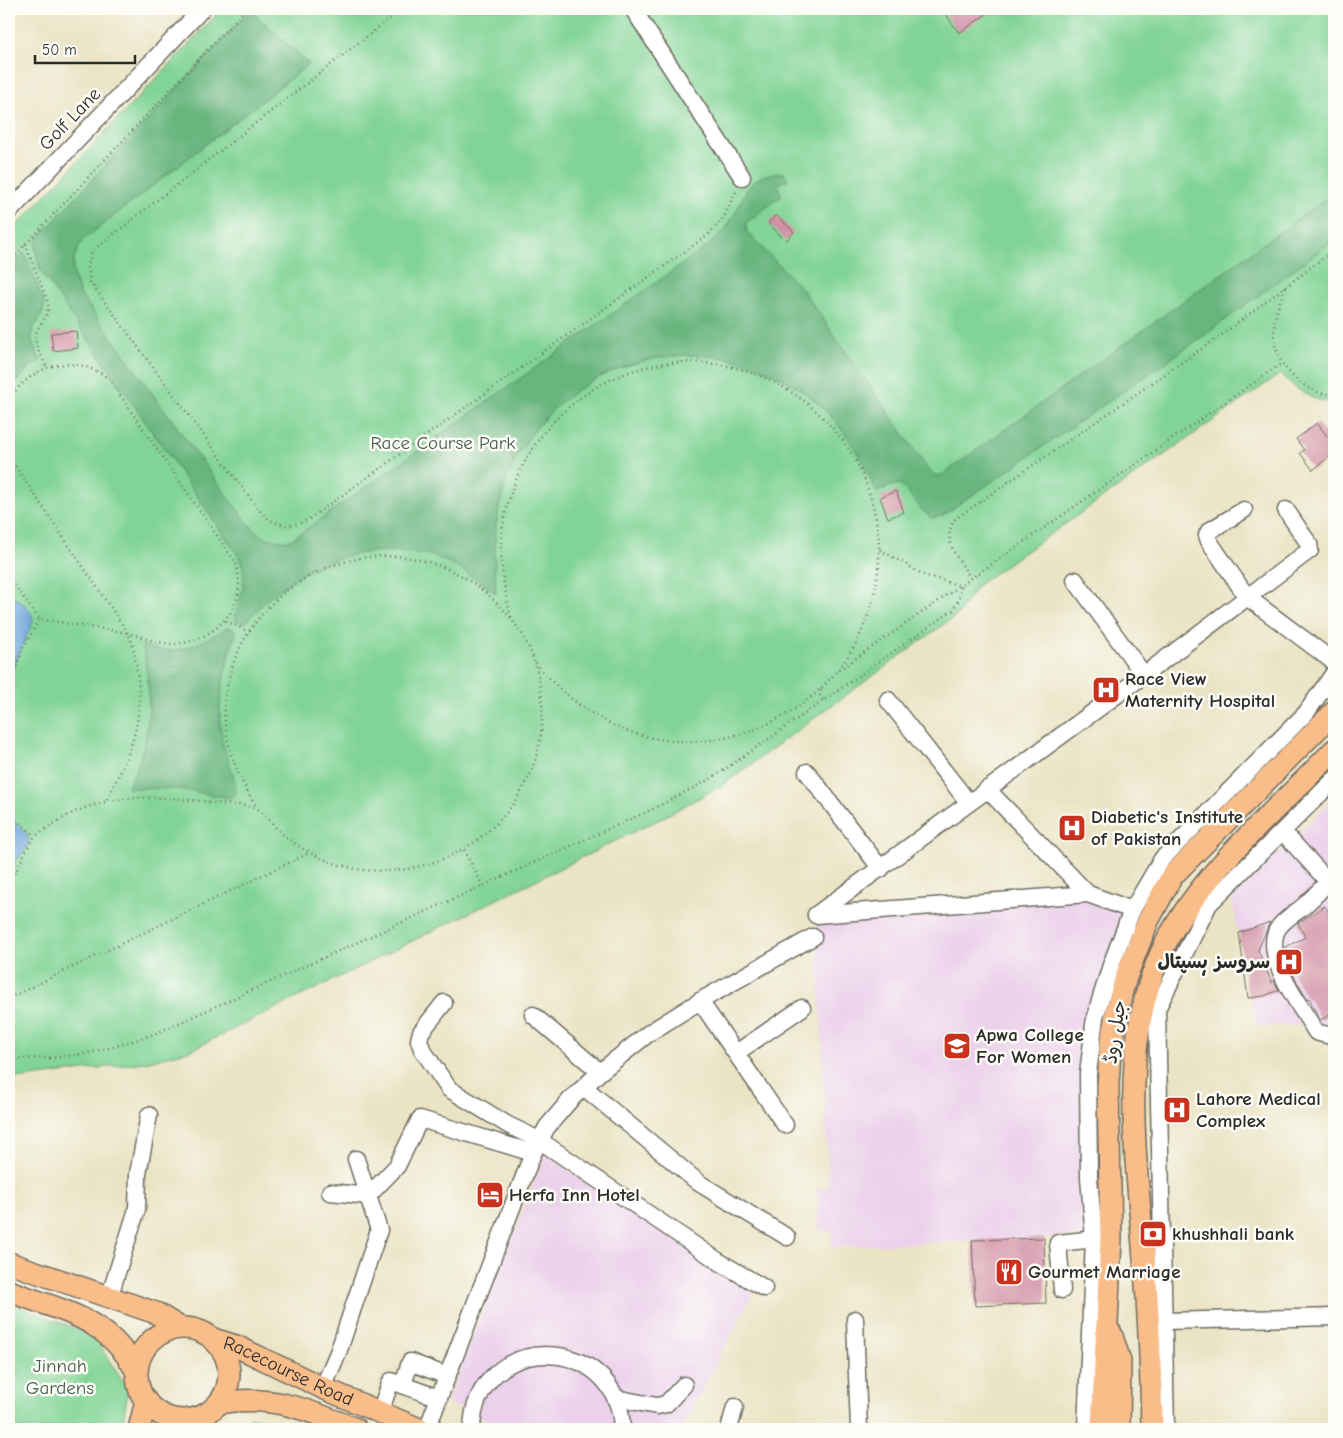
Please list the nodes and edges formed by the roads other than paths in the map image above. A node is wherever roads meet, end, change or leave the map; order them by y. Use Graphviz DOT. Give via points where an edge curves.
graph roads {
  1 [pos="202,9"];
  2 [pos="634,9"];
  3 [pos="742,177"];
  4 [pos="9,212"];
  5 [pos="1244,510"];
  6 [pos="1286,510"];
  7 [pos="1075,580"];
  8 [pos="1247,597"];
  9 [pos="1334,673"];
  10 [pos="1144,675"];
  11 [pos="888,700"];
  12 [pos="1334,712"];
  13 [pos="1334,750"];
  14 [pos="807,772"];
  15 [pos="1334,780"];
  16 [pos="987,789"];
  17 [pos="969,803"];
  18 [pos="1283,832"];
  19 [pos="881,869"];
  20 [pos="1331,885"];
  21 [pos="1088,894"];
  22 [pos="1132,910"];
  23 [pos="813,937"];
  24 [pos="700,1001"];
  25 [pos="444,1003"];
  26 [pos="802,1008"];
  27 [pos="532,1015"];
  28 [pos="1334,1037"];
  29 [pos="736,1053"];
  30 [pos="600,1072"];
  31 [pos="585,1088"];
  32 [pos="148,1116"];
  33 [pos="785,1125"];
  34 [pos="536,1146"];
  35 [pos="356,1159"];
  36 [pos="330,1192"];
  37 [pos="368,1196"];
  38 [pos="786,1237"];
  39 [pos="1102,1238"];
  40 [pos="9,1263"];
  41 [pos="764,1288"];
  42 [pos="1062,1290"];
  43 [pos="9,1292"];
  44 [pos="109,1298"];
  45 [pos="1334,1317"];
  46 [pos="854,1319"];
  47 [pos="1107,1321"];
  48 [pos="1164,1321"];
  49 [pos="180,1327"];
  50 [pos="213,1339"];
  51 [pos="136,1372"];
  52 [pos="447,1376"];
  53 [pos="1151,1381"];
  54 [pos="403,1385"];
  55 [pos="684,1385"];
  56 [pos="323,1388"];
  57 [pos="439,1398"];
  58 [pos="615,1398"];
  59 [pos="146,1401"];
  60 [pos="219,1403"];
  61 [pos="735,1407"];
  62 [pos="380,1412"];
  63 [pos="190,1424"];
  64 [pos="139,1429"];
  65 [pos="356,1429"];
  66 [pos="420,1429"];
  67 [pos="427,1429"];
  68 [pos="472,1429"];
  69 [pos="622,1429"];
  70 [pos="729,1429"];
  71 [pos="860,1429"];
  72 [pos="1086,1429"];
  73 [pos="1102,1429"];
  74 [pos="1119,1429"];
  75 [pos="1137,1429"];
  76 [pos="1152,1429"];
  77 [pos="1166,1429"];
  1 -- 4 [label="street, Golf Lane"];
  2 -- 3 [label="street"];
  5 -- 8 [label="street" via="1207,535"];
  6 -- 8 [label="street" via="1310,550"];
  7 -- 10 [label="street"];
  8 -- 9 [label="street"];
  8 -- 10 [label="street"];
  9 -- 22 [label="street" via="1306,713 1162,859"];
  10 -- 16 [label="street"];
  11 -- 17 [label="street"];
  12 -- 39 [label="main road, جیل روڈ" via="1172,876 1137,945 1116,1013 1110,1051"];
  13 -- 53 [label="main road, جیل روڈ" via="1242,839 1196,894 1168,938 1151,976 1138,1022 1133,1081"];
  14 -- 19 [label="street"];
  15 -- 18 [label="street"];
  16 -- 17 [label="street"];
  16 -- 21 [label="street"];
  17 -- 19 [label="street"];
  18 -- 20 [label="street"];
  18 -- 48 [label="street" via="1209,904 1157,1009"];
  19 -- 21 [label="street" via="816,915"];
  20 -- 28 [label="street" via="1285,920 1277,930 1274,944 1280,971 1316,1032"];
  21 -- 22 [label="street"];
  22 -- 39 [label="street" via="1095,1018 1088,1074 1089,1176"];
  23 -- 24 [label="street"];
  24 -- 29 [label="street"];
  24 -- 30 [label="street" via="649,1033"];
  25 -- 34 [label="street" via="421,1032 422,1049 449,1089"];
  26 -- 29 [label="street"];
  27 -- 30 [label="street"];
  29 -- 33 [label="street"];
  30 -- 31 [label="street"];
  31 -- 34 [label="street" via="557,1114"];
  31 -- 38 [label="street" via="699,1184"];
  32 -- 44 [label="street" via="138,1174 137,1209"];
  34 -- 37 [label="street" via="420,1119 397,1166"];
  34 -- 41 [label="street"];
  34 -- 52 [label="street"];
  35 -- 37 [label="street"];
  36 -- 37 [label="street"];
  37 -- 56 [label="street" via="379,1230"];
  39 -- 42 [label="street" via="1058,1242"];
  39 -- 47 [label="main road, جیل روڈ"];
  39 -- 72 [label="street"];
  40 -- 44 [label="main road"];
  43 -- 51 [label="main road" via="94,1324 119,1345"];
  44 -- 49 [label="main road" via="156,1313"];
  45 -- 48 [label="street"];
  46 -- 71 [label="street"];
  47 -- 73 [label="main road, جیل روڈ"];
  47 -- 74 [label="main road" via="1120,1361"];
  48 -- 77 [label="street"];
  49 -- 50 [label="main road" via="192,1328"];
  49 -- 51 [label="main road" via="154,1337 145,1347"];
  50 -- 56 [label="main road, Racecourse Road" via="236,1346"];
  50 -- 60 [label="main road" via="222,1350 229,1377"];
  51 -- 59 [label="main road"];
  52 -- 54 [label="street" via="410,1362"];
  52 -- 57 [label="street"];
  53 -- 75 [label="main road" via="1137,1412"];
  53 -- 76 [label="main road, جیل روڈ"];
  54 -- 57 [label="street"];
  54 -- 62 [label="street" via="391,1381"];
  55 -- 58 [label="street" via="666,1404 657,1406"];
  56 -- 62 [label="main road, Racecourse Road"];
  57 -- 67 [label="street"];
  58 -- 68 [label="street" via="602,1378 583,1363 561,1355 537,1354 514,1361 494,1375 480,1394 472,1417"];
  58 -- 69 [label="street"];
  59 -- 63 [label="main road" via="168,1418"];
  59 -- 64 [label="main road"];
  60 -- 63 [label="main road"];
  60 -- 65 [label="main road, Racecourse Road" via="246,1399 278,1402"];
  61 -- 70 [label="street"];
  62 -- 66 [label="main road, Racecourse Road"];
}
